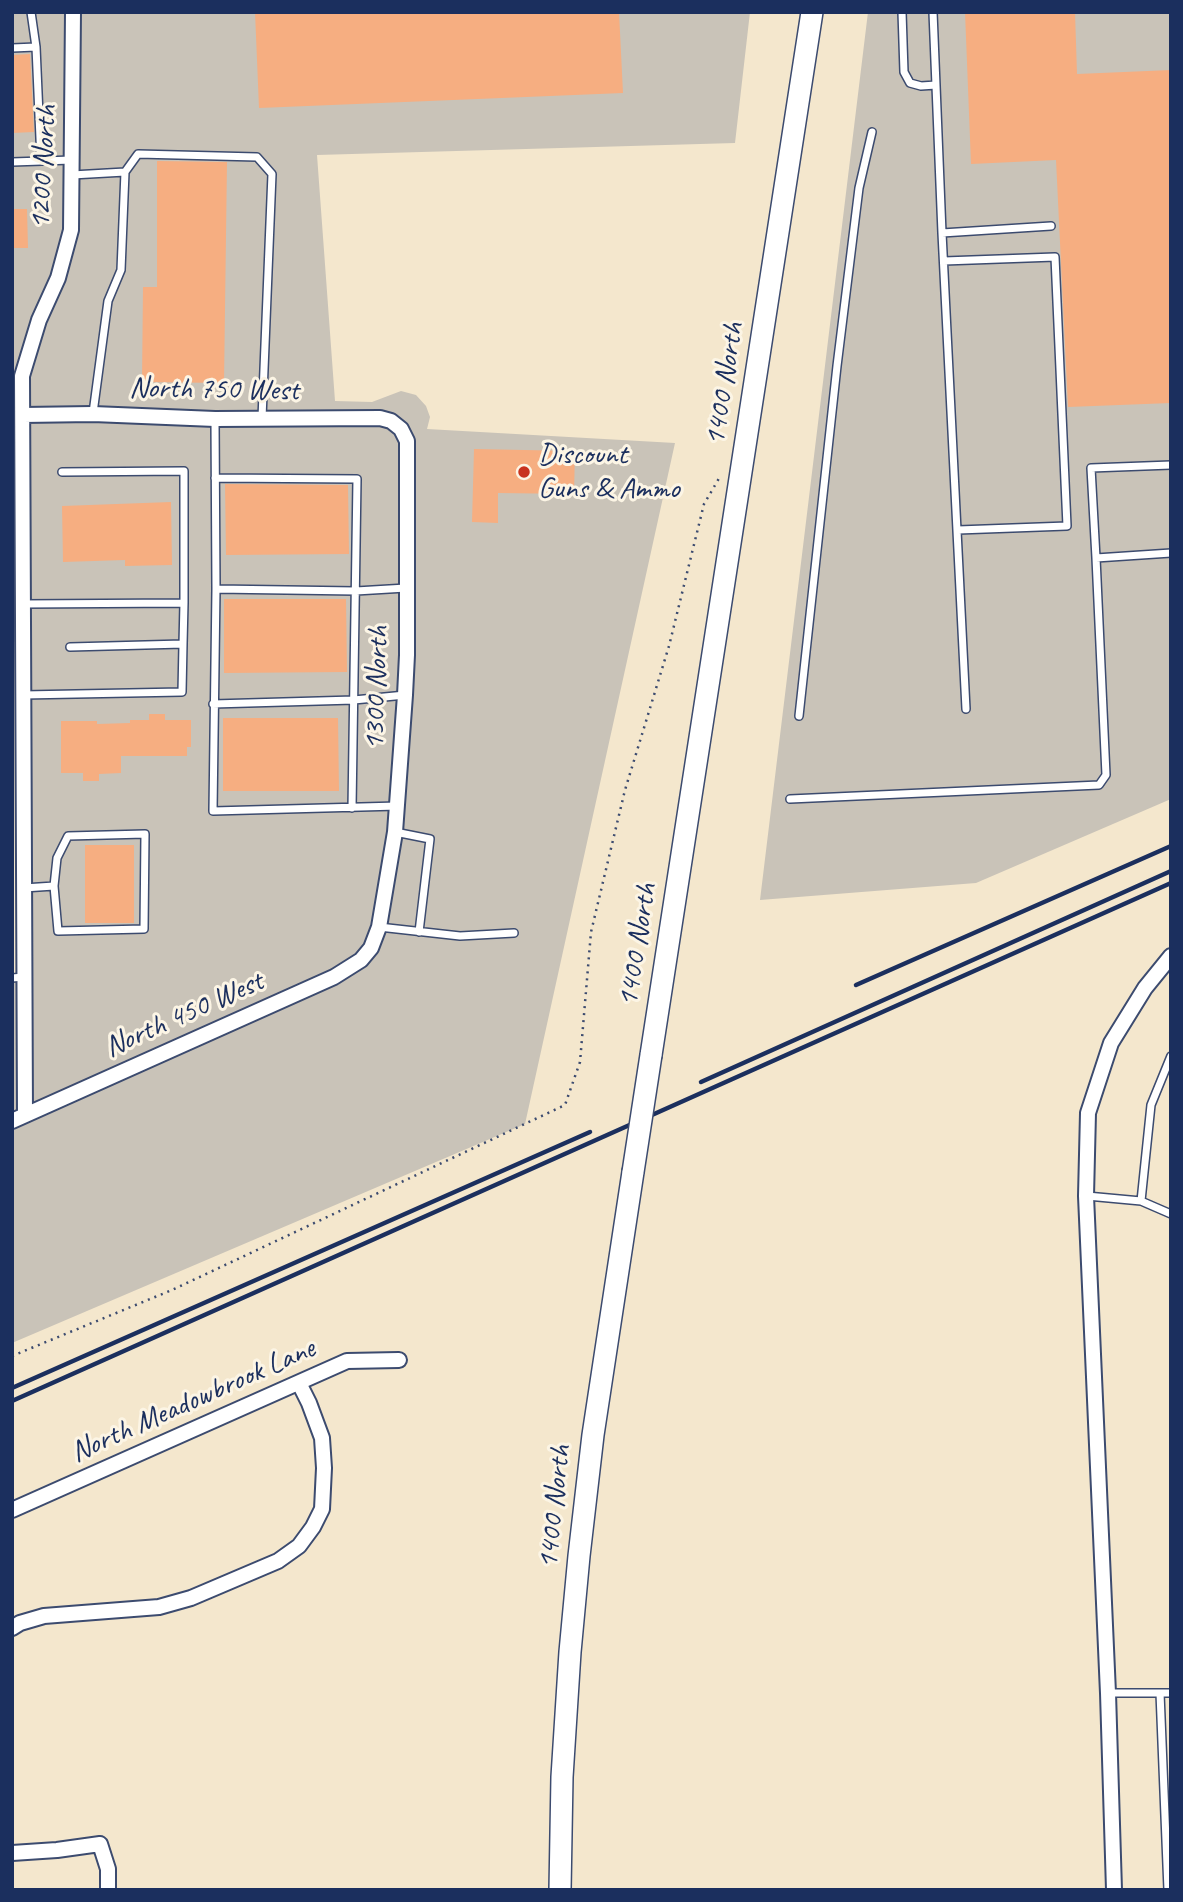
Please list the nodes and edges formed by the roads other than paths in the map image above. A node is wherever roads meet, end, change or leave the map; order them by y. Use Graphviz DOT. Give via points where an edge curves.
graph roads {
  1 [pos="31,12"];
  2 [pos="73,12"];
  3 [pos="812,12"];
  4 [pos="902,12"];
  5 [pos="933,12"];
  6 [pos="36,47"];
  7 [pos="12,48"];
  8 [pos="936,85"];
  9 [pos="872,132"];
  10 [pos="41,161"];
  11 [pos="12,162"];
  12 [pos="72,167"];
  13 [pos="125,172"];
  14 [pos="1051,226"];
  15 [pos="942,233"];
  16 [pos="944,261"];
  17 [pos="17,376"];
  18 [pos="93,414"];
  19 [pos="23,415"];
  20 [pos="262,418"];
  21 [pos="215,419"];
  22 [pos="401,429"];
  23 [pos="1171,465"];
  24 [pos="62,472"];
  25 [pos="215,478"];
  26 [pos="958,530"];
  27 [pos="1171,553"];
  28 [pos="1096,558"];
  29 [pos="406,588"];
  30 [pos="216,589"];
  31 [pos="356,591"];
  32 [pos="184,603"];
  33 [pos="22,604"];
  34 [pos="17,642"];
  35 [pos="183,644"];
  36 [pos="70,647"];
  37 [pos="23,695"];
  38 [pos="405,695"];
  39 [pos="354,700"];
  40 [pos="213,704"];
  41 [pos="966,709"];
  42 [pos="799,716"];
  43 [pos="790,799"];
  44 [pos="398,806"];
  45 [pos="352,808"];
  46 [pos="395,832"];
  47 [pos="54,886"];
  48 [pos="24,888"];
  49 [pos="379,927"];
  50 [pos="419,932"];
  51 [pos="514,933"];
  52 [pos="371,948"];
  53 [pos="1169,963"];
  54 [pos="18,977"];
  55 [pos="1171,1056"];
  56 [pos="18,1118"];
  57 [pos="1086,1196"];
  58 [pos="1140,1201"];
  59 [pos="1171,1214"];
  60 [pos="399,1360"];
  61 [pos="299,1383"];
  62 [pos="12,1510"];
  63 [pos="12,1628"];
  64 [pos="1108,1693"];
  65 [pos="1160,1693"];
  66 [pos="1171,1693"];
  67 [pos="12,1853"];
  68 [pos="108,1890"];
  69 [pos="560,1890"];
  70 [pos="1114,1890"];
  71 [pos="1168,1890"];
  1 -- 6 [label="lane"];
  2 -- 12 [label="street, 1200 North"];
  3 -- 69 [label="main road, 1400 North, bridge" via="593,1435 562,1777"];
  4 -- 8 [label="lane" via="904,72 911,83"];
  5 -- 8 [label="lane"];
  6 -- 7 [label="lane"];
  6 -- 10 [label="lane"];
  8 -- 15 [label="lane"];
  9 -- 42 [label="lane" via="859,188 836,366"];
  10 -- 11 [label="lane"];
  10 -- 12 [label="lane"];
  12 -- 13 [label="lane"];
  12 -- 17 [label="street, 1200 North" via="71,230 58,278"];
  13 -- 18 [label="lane" via="121,270 107,301"];
  13 -- 20 [label="lane" via="138,154 257,157 272,174"];
  14 -- 15 [label="lane"];
  15 -- 16 [label="lane"];
  16 -- 26 [label="lane"];
  16 -- 26 [label="lane" via="1055,257 1067,526"];
  17 -- 19 [label="street, 1200 North"];
  18 -- 19 [label="street, North 750 West"];
  18 -- 21 [label="street, North 750 West"];
  19 -- 33 [label="street, 1200 North"];
  20 -- 21 [label="street, North 750 West"];
  20 -- 22 [label="street, North 750 West" via="380,418"];
  21 -- 25 [label="lane"];
  22 -- 29 [label="street, 1300 North" via="408,441"];
  23 -- 28 [label="lane" via="1091,468"];
  24 -- 32 [label="lane" via="184,471"];
  25 -- 30 [label="lane"];
  25 -- 31 [label="lane" via="357,479"];
  26 -- 41 [label="lane"];
  27 -- 28 [label="lane"];
  28 -- 43 [label="lane" via="1106,775 1099,785"];
  29 -- 31 [label="lane"];
  29 -- 38 [label="street, 1300 North"];
  30 -- 31 [label="lane"];
  30 -- 40 [label="lane"];
  31 -- 39 [label="lane"];
  32 -- 33 [label="lane"];
  32 -- 35 [label="lane"];
  33 -- 34 [label="street, 1200 North"];
  34 -- 37 [label="street, 1200 North"];
  35 -- 36 [label="lane"];
  35 -- 37 [label="lane" via="182,692"];
  37 -- 48 [label="street, 1200 North"];
  38 -- 39 [label="lane"];
  38 -- 44 [label="street, 1300 North"];
  39 -- 40 [label="lane"];
  39 -- 45 [label="lane"];
  40 -- 45 [label="lane" via="213,811"];
  44 -- 45 [label="lane"];
  44 -- 46 [label="street, 1300 North"];
  46 -- 49 [label="street, 1300 North"];
  46 -- 50 [label="lane" via="430,839"];
  47 -- 47 [label="lane" via="57,858 68,836 145,834 144,929 58,930"];
  47 -- 48 [label="lane"];
  48 -- 54 [label="street, 1200 North"];
  49 -- 50 [label="lane"];
  49 -- 52 [label="street, 1300 North"];
  50 -- 51 [label="lane" via="460,936"];
  52 -- 56 [label="street, North 450 West" via="334,977"];
  53 -- 57 [label="street" via="1145,988 1111,1043 1088,1113"];
  54 -- 56 [label="street, 1200 North"];
  55 -- 58 [label="lane" via="1151,1105"];
  57 -- 58 [label="lane"];
  57 -- 64 [label="street"];
  58 -- 59 [label="lane"];
  60 -- 61 [label="street, North Meadowbrook Lane" via="347,1362"];
  61 -- 62 [label="street, North Meadowbrook Lane"];
  61 -- 63 [label="street" via="322,1438 324,1468 322,1509 299,1546 278,1560 191,1598 159,1607 44,1616"];
  64 -- 65 [label="lane"];
  64 -- 70 [label="street"];
  65 -- 66 [label="lane"];
  65 -- 71 [label="lane"];
  67 -- 68 [label="street" via="100,1844 108,1869"];
}
